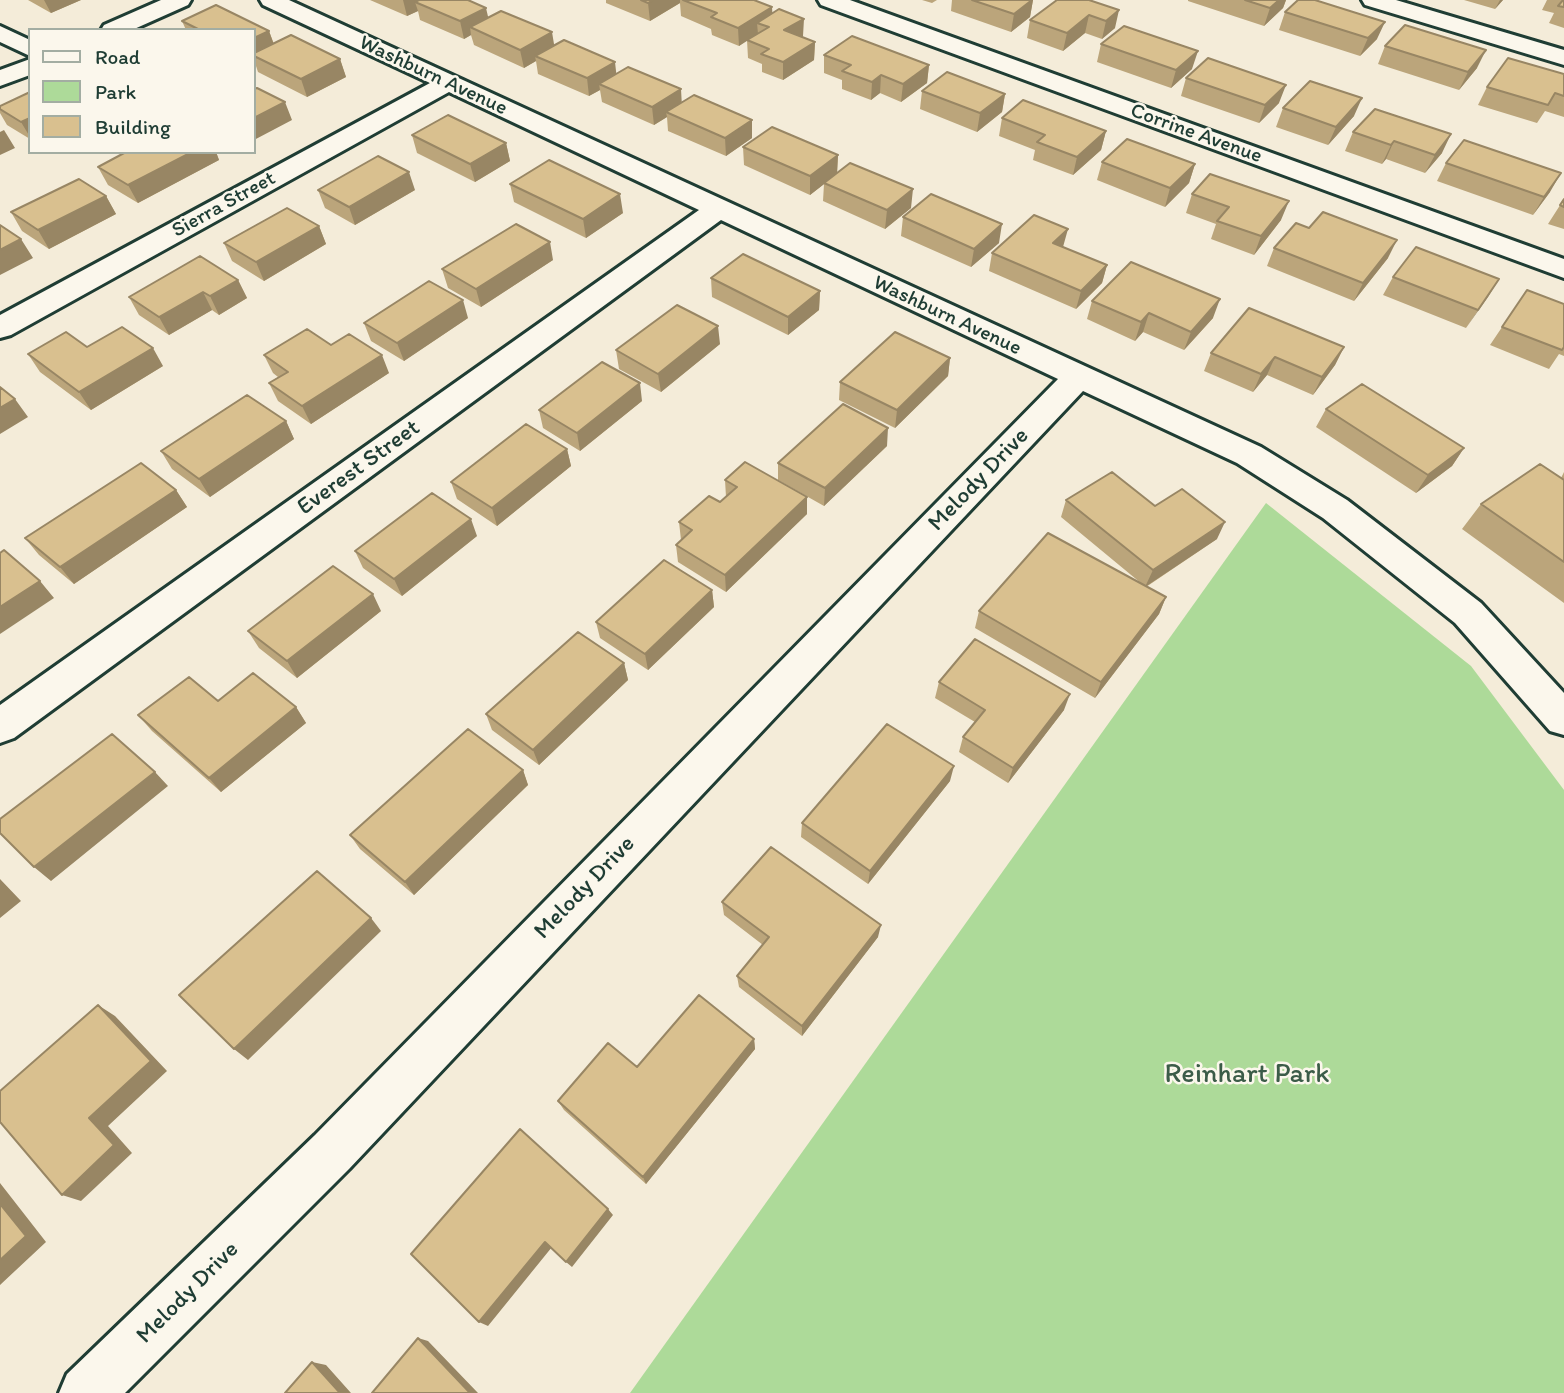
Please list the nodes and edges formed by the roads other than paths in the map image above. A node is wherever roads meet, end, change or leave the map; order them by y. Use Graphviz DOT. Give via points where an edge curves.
graph roads {
  1 [pos="180,0"];
  2 [pos="271,0"];
  3 [pos="829,0"];
  4 [pos="1373,0"];
  5 [pos="117,28"];
  6 [pos="0,33"];
  7 [pos="28,47"];
  8 [pos="1564,58"];
  9 [pos="28,67"];
  10 [pos="0,79"];
  11 [pos="448,83"];
  12 [pos="718,210"];
  13 [pos="1564,269"];
  14 [pos="0,328"];
  15 [pos="1078,377"];
  16 [pos="1564,719"];
  17 [pos="0,726"];
  18 [pos="86,1393"];
  1 -- 5 [label="street"];
  2 -- 11 [label="street, Washburn Avenue"];
  3 -- 13 [label="street, Corrine Avenue"];
  4 -- 8 [label="street"];
  6 -- 7 [label="street"];
  9 -- 10 [label="street"];
  11 -- 12 [label="street, Washburn Avenue"];
  11 -- 14 [label="street, Sierra Street"];
  12 -- 15 [label="street, Washburn Avenue"];
  12 -- 17 [label="street, Everest Street"];
  15 -- 16 [label="street, Washburn Avenue" via="1249,455 1335,509 1468,613"];
  15 -- 18 [label="street, Melody Drive" via="332,1152"];
}
